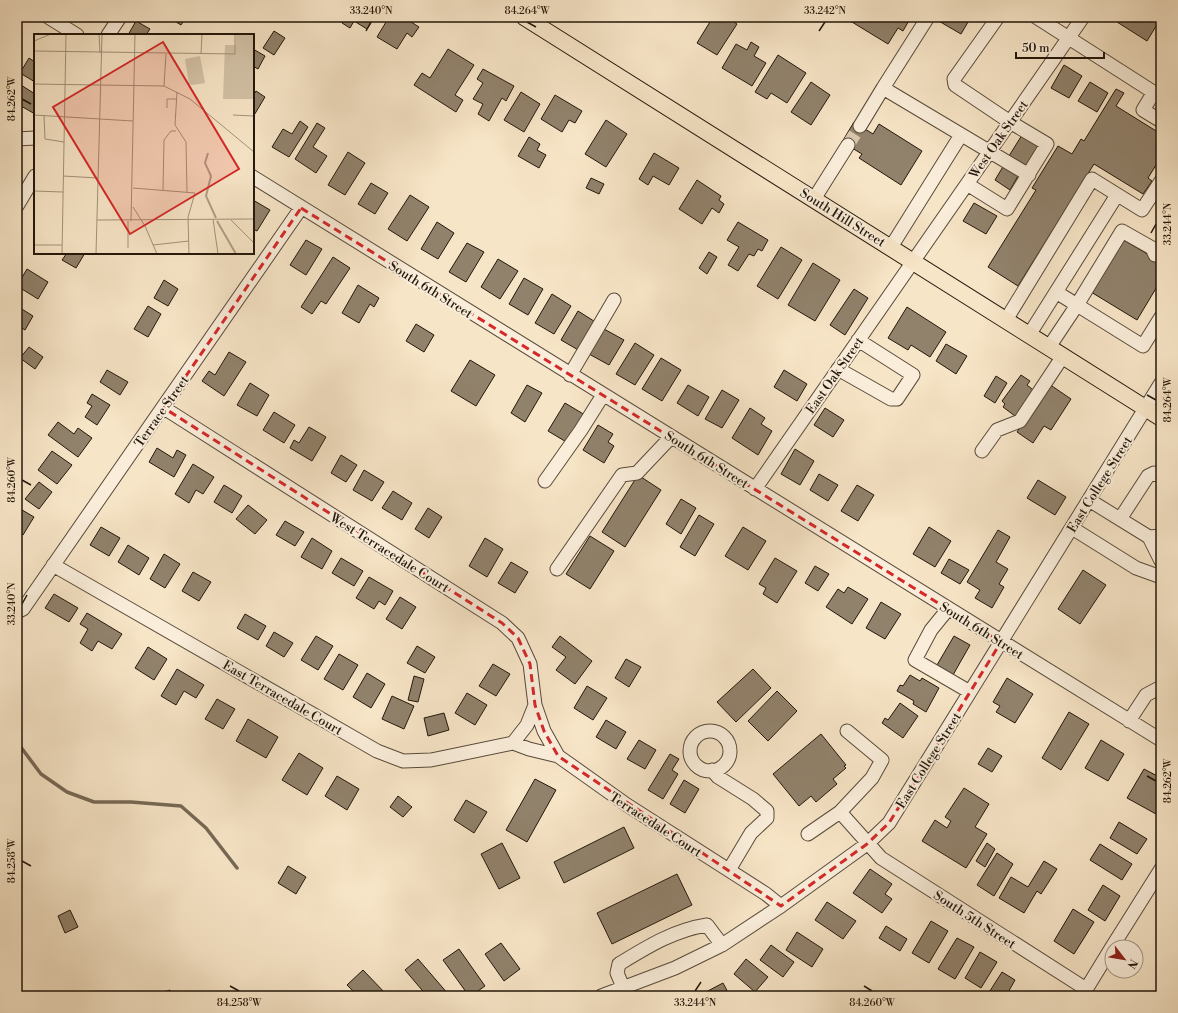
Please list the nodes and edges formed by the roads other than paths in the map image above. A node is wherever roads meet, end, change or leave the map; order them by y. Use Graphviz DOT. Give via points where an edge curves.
graph roads {
  1 [pos="48,17"];
  2 [pos="120,17"];
  3 [pos="524,17"];
  4 [pos="928,17"];
  5 [pos="998,17"];
  6 [pos="1036,17"];
  7 [pos="1083,17"];
  8 [pos="75,34"];
  9 [pos="109,34"];
  10 [pos="1069,38"];
  11 [pos="883,88"];
  12 [pos="1157,94"];
  13 [pos="1161,121"];
  14 [pos="1010,122"];
  15 [pos="860,126"];
  16 [pos="961,135"];
  17 [pos="34,138"];
  18 [pos="17,139"];
  19 [pos="848,145"];
  20 [pos="989,152"];
  21 [pos="1029,175"];
  22 [pos="34,178"];
  23 [pos="254,178"];
  24 [pos="1161,181"];
  25 [pos="967,184"];
  26 [pos="1117,195"];
  27 [pos="814,199"];
  28 [pos="1156,200"];
  29 [pos="17,206"];
  30 [pos="301,208"];
  31 [pos="891,247"];
  32 [pos="1156,250"];
  33 [pos="913,261"];
  34 [pos="1056,292"];
  35 [pos="614,300"];
  36 [pos="1076,305"];
  37 [pos="1161,317"];
  38 [pos="1006,320"];
  39 [pos="1030,335"];
  40 [pos="858,340"];
  41 [pos="1049,347"];
  42 [pos="1063,356"];
  43 [pos="838,369"];
  44 [pos="570,374"];
  45 [pos="1161,384"];
  46 [pos="603,395"];
  47 [pos="164,408"];
  48 [pos="1146,408"];
  49 [pos="1161,418"];
  50 [pos="671,437"];
  51 [pos="982,451"];
  52 [pos="1161,476"];
  53 [pos="545,481"];
  54 [pos="755,489"];
  55 [pos="1089,500"];
  56 [pos="1120,518"];
  57 [pos="1072,528"];
  58 [pos="1155,536"];
  59 [pos="1161,562"];
  60 [pos="53,565"];
  61 [pos="557,569"];
  62 [pos="1161,577"];
  63 [pos="948,609"];
  64 [pos="17,612"];
  65 [pos="1001,642"];
  66 [pos="1161,687"];
  67 [pos="970,692"];
  68 [pos="535,705"];
  69 [pos="1129,720"];
  70 [pos="847,730"];
  71 [pos="1161,740"];
  72 [pos="513,743"];
  73 [pos="558,756"];
  74 [pos="712,770"];
  75 [pos="840,812"];
  76 [pos="808,834"];
  77 [pos="867,844"];
  78 [pos="1161,869"];
  79 [pos="729,870"];
  80 [pos="782,906"];
  81 [pos="1117,939"];
  82 [pos="722,945"];
  83 [pos="1104,960"];
  84 [pos="623,987"];
  85 [pos="1083,994"];
  86 [pos="601,996"];
  1 -- 8 [label="street"];
  2 -- 9 [label="street"];
  3 -- 27 [label="main road, South Hill Street"];
  4 -- 11 [label="street"];
  5 -- 14 [label="street" via="954,82"];
  6 -- 10 [label="street"];
  7 -- 10 [label="street, West Oak Street"];
  10 -- 12 [label="street"];
  10 -- 14 [label="street, West Oak Street"];
  11 -- 15 [label="street"];
  11 -- 16 [label="street"];
  12 -- 13 [label="street" via="1143,110"];
  14 -- 20 [label="street, West Oak Street"];
  14 -- 21 [label="street" via="1048,144"];
  16 -- 20 [label="street"];
  16 -- 31 [label="street"];
  17 -- 18 [label="street"];
  19 -- 27 [label="street"];
  20 -- 21 [label="street"];
  20 -- 25 [label="street, West Oak Street"];
  21 -- 25 [label="street" via="1008,209"];
  22 -- 29 [label="street"];
  23 -- 30 [label="street, South 6th Street"];
  24 -- 28 [label="street"];
  25 -- 33 [label="street, West Oak Street"];
  26 -- 28 [label="street" via="1142,210"];
  26 -- 34 [label="street"];
  26 -- 38 [label="street" via="1092,179"];
  27 -- 31 [label="main road, South Hill Street"];
  30 -- 44 [label="street, South 6th Street"];
  30 -- 47 [label="street, Terrace Street"];
  31 -- 33 [label="main road, South Hill Street"];
  32 -- 36 [label="street" via="1122,231"];
  33 -- 38 [label="main road, South Hill Street"];
  33 -- 40 [label="street, East Oak Street"];
  34 -- 36 [label="street"];
  34 -- 39 [label="street"];
  35 -- 44 [label="street"];
  36 -- 37 [label="street" via="1144,346"];
  36 -- 41 [label="street"];
  38 -- 39 [label="main road, South Hill Street"];
  39 -- 41 [label="main road, South Hill Street"];
  40 -- 43 [label="street, East Oak Street"];
  40 -- 43 [label="street" via="912,375 897,399 891,399"];
  41 -- 42 [label="main road, South Hill Street"];
  42 -- 48 [label="main road, South Hill Street"];
  42 -- 51 [label="street" via="1020,421 997,430"];
  43 -- 54 [label="street, East Oak Street"];
  44 -- 46 [label="street, South 6th Street"];
  45 -- 48 [label="street, East College Street"];
  46 -- 50 [label="street, South 6th Street"];
  46 -- 53 [label="street"];
  47 -- 60 [label="street, Terrace Street"];
  47 -- 68 [label="street, West Terracedale Court" via="502,623 518,638 530,664"];
  48 -- 49 [label="main road, South Hill Street"];
  48 -- 55 [label="street, East College Street"];
  50 -- 54 [label="street, South 6th Street"];
  50 -- 61 [label="street" via="637,472 622,475"];
  52 -- 56 [label="street" via="1154,473 1148,476"];
  54 -- 63 [label="street, South 6th Street"];
  55 -- 56 [label="street"];
  55 -- 57 [label="street, East College Street"];
  56 -- 58 [label="street"];
  57 -- 62 [label="street" via="1136,568"];
  57 -- 65 [label="street, East College Street"];
  58 -- 59 [label="street"];
  60 -- 64 [label="street, Terrace Street" via="23,609"];
  60 -- 72 [label="street, East Terracedale Court" via="377,751 403,761 431,760"];
  63 -- 65 [label="street, South 6th Street"];
  63 -- 67 [label="street" via="931,630 915,660"];
  65 -- 67 [label="street, East College Street"];
  65 -- 69 [label="street, South 6th Street"];
  66 -- 69 [label="street" via="1146,695"];
  67 -- 77 [label="street, East College Street" via="889,823"];
  68 -- 72 [label="street, West Terracedale Court" via="527,725"];
  68 -- 73 [label="street" via="544,731"];
  69 -- 71 [label="street, South 6th Street"];
  70 -- 75 [label="street" via="882,760 872,778"];
  72 -- 73 [label="street, Terracedale Court"];
  73 -- 79 [label="street, Terracedale Court" via="627,805"];
  74 -- 79 [label="street" via="767,811 767,818 751,833"];
  75 -- 76 [label="street"];
  75 -- 77 [label="street, South 5th Street"];
  77 -- 80 [label="street, East College Street"];
  77 -- 85 [label="street, South 5th Street" via="881,858"];
  78 -- 81 [label="street"];
  79 -- 80 [label="street, Terracedale Court"];
  80 -- 82 [label="street, East College Street"];
  82 -- 84 [label="street, East College Street" via="675,968"];
  82 -- 84 [label="street" via="707,925 689,928 651,944 619,964 617,973"];
  83 -- 85 [label="street"];
  84 -- 86 [label="street, East College Street"];
}
